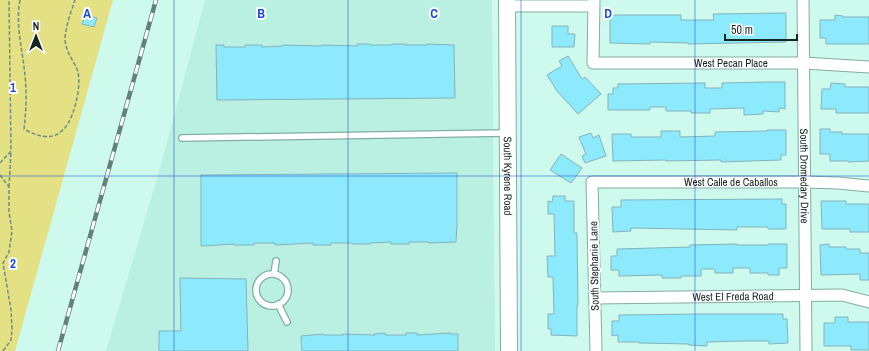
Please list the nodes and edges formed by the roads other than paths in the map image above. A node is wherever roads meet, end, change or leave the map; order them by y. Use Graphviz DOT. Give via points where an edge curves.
graph roads {
  1 [pos="803,0"];
  2 [pos="507,3"];
  3 [pos="594,3"];
  4 [pos="804,63"];
  5 [pos="869,66"];
  6 [pos="508,133"];
  7 [pos="182,138"];
  8 [pos="592,182"];
  9 [pos="805,182"];
  10 [pos="869,186"];
  11 [pos="276,261"];
  12 [pos="274,274"];
  13 [pos="806,295"];
  14 [pos="595,298"];
  15 [pos="869,302"];
  16 [pos="278,304"];
  17 [pos="287,322"];
  18 [pos="509,351"];
  19 [pos="596,351"];
  20 [pos="806,351"];
  1 -- 4 [label="street, South Dromedary Drive"];
  2 -- 3 [label="street"];
  2 -- 6 [label="main road, South Kyrene Road"];
  3 -- 4 [label="street, West Pecan Place" via="593,63"];
  4 -- 5 [label="street, West Pecan Place"];
  4 -- 9 [label="street, South Dromedary Drive"];
  6 -- 7 [label="lane"];
  6 -- 18 [label="main road, South Kyrene Road"];
  8 -- 9 [label="street, West Calle de Caballos"];
  8 -- 14 [label="street, South Stephanie Lane"];
  9 -- 10 [label="street, West Calle de Caballos"];
  9 -- 13 [label="street, South Dromedary Drive"];
  11 -- 12 [label="lane"];
  12 -- 16 [label="lane" via="285,281 288,290 285,298"];
  12 -- 16 [label="lane" via="260,279 256,289 263,303"];
  13 -- 14 [label="street, West El Freda Road"];
  13 -- 15 [label="street, West El Freda Road" via="842,295"];
  13 -- 20 [label="street, South Dromedary Drive"];
  14 -- 19 [label="street, South Stephanie Lane"];
  16 -- 17 [label="lane"];
}
